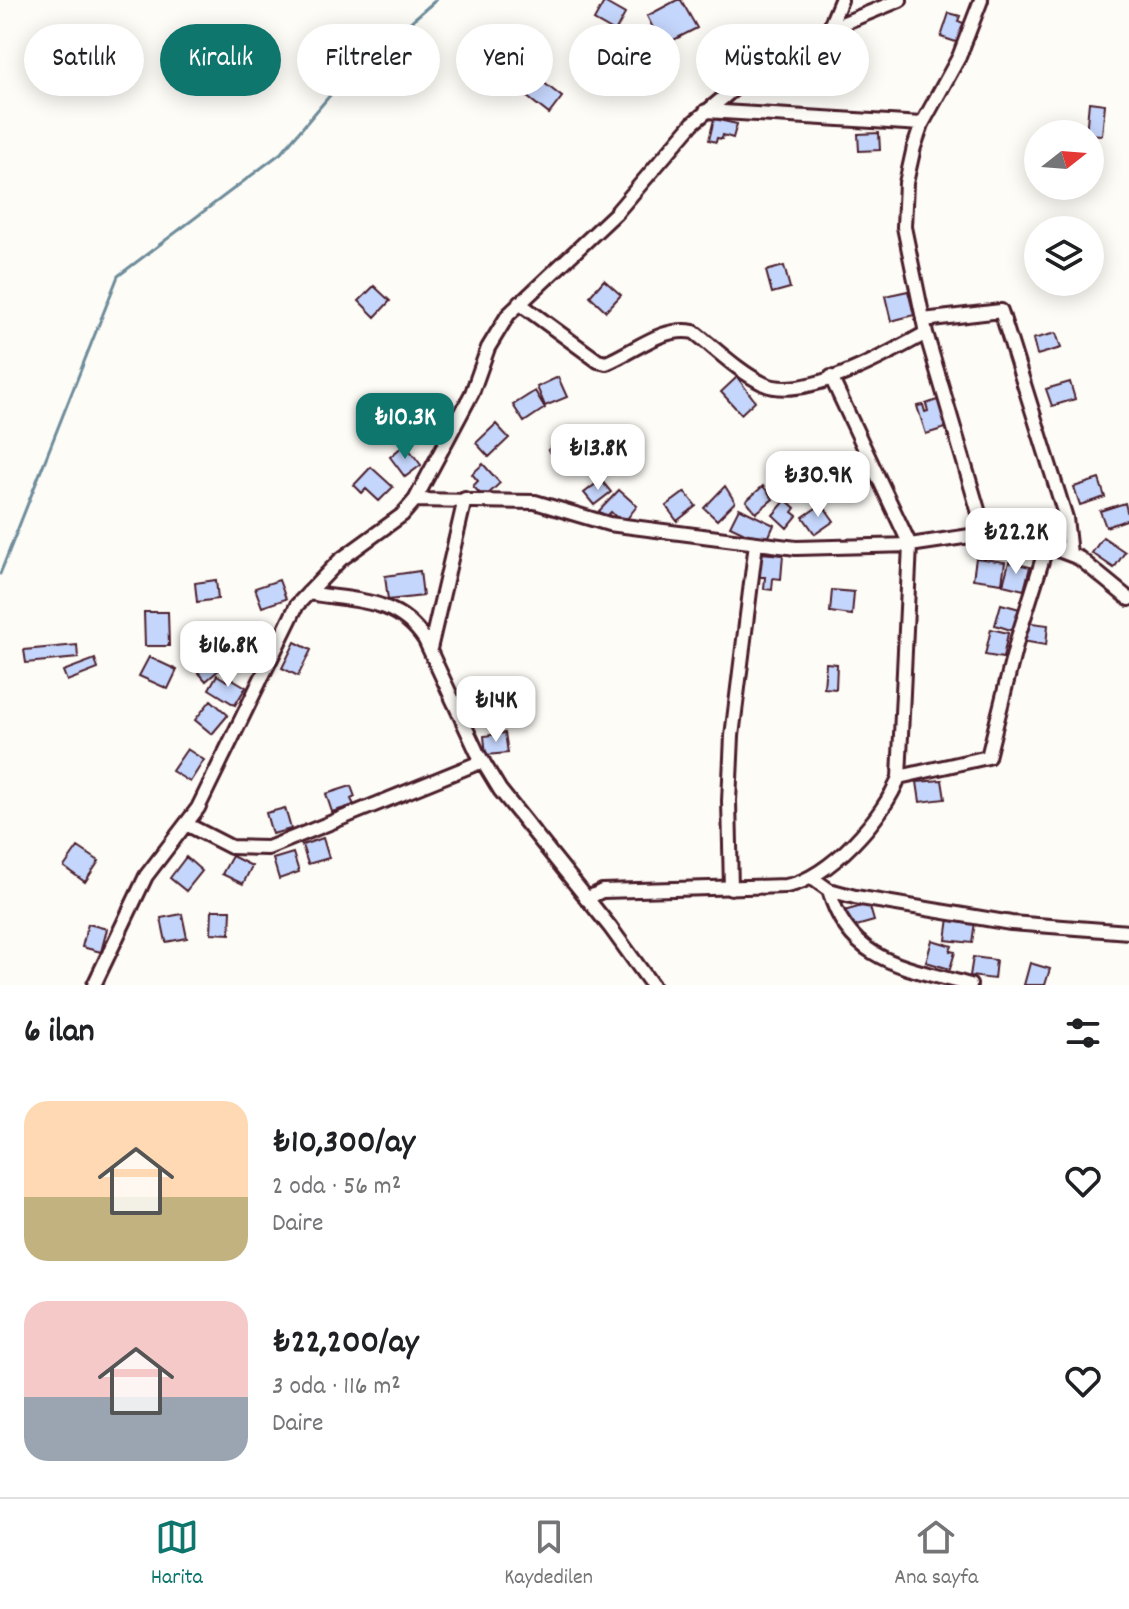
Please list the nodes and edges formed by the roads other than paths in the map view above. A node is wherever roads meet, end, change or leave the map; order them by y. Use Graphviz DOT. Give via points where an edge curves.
graph roads {
  1 [pos="841,0"];
  2 [pos="900,0"];
  3 [pos="981,0"];
  4 [pos="831,24"];
  5 [pos="841,24"];
  6 [pos="725,96"];
  7 [pos="706,111"];
  8 [pos="922,124"];
  9 [pos="519,303"];
  10 [pos="925,326"];
  11 [pos="831,377"];
  12 [pos="465,499"];
  13 [pos="415,500"];
  14 [pos="986,537"];
  15 [pos="756,543"];
  16 [pos="910,545"];
  17 [pos="1047,545"];
  18 [pos="1070,554"];
  19 [pos="308,593"];
  20 [pos="1129,599"];
  21 [pos="430,649"];
  22 [pos="483,761"];
  23 [pos="899,777"];
  24 [pos="186,824"];
  25 [pos="812,878"];
  26 [pos="731,888"];
  27 [pos="829,890"];
  28 [pos="586,899"];
  29 [pos="1129,932"];
  30 [pos="94,985"];
  31 [pos="652,985"];
  32 [pos="970,985"];
  1 -- 4 [label="street"];
  2 -- 5 [label="street"];
  3 -- 8 [label="street" via="959,57"];
  6 -- 7 [label="street"];
  7 -- 8 [label="street"];
  7 -- 9 [label="street" via="616,213"];
  8 -- 10 [label="street" via="908,167 904,227"];
  9 -- 11 [label="street" via="606,363 682,330 694,332 762,383 779,389"];
  9 -- 13 [label="street" via="488,348 472,393"];
  10 -- 11 [label="street" via="893,351"];
  10 -- 14 [label="street"];
  10 -- 18 [label="street" via="1001,311 1066,518"];
  11 -- 16 [label="street"];
  12 -- 13 [label="street"];
  12 -- 15 [label="street" via="535,502 609,524"];
  12 -- 21 [label="street"];
  13 -- 19 [label="street"];
  14 -- 16 [label="street"];
  14 -- 17 [label="street"];
  15 -- 16 [label="street" via="796,548"];
  15 -- 26 [label="street" via="732,736"];
  16 -- 23 [label="street"];
  17 -- 18 [label="street"];
  17 -- 23 [label="street" via="988,757"];
  18 -- 20 [label="street"];
  19 -- 21 [label="street" via="390,607 415,626"];
  19 -- 24 [label="street" via="297,605"];
  21 -- 22 [label="street"];
  22 -- 24 [label="street" via="268,848 231,847"];
  22 -- 28 [label="street"];
  23 -- 25 [label="street" via="877,816"];
  24 -- 30 [label="street" via="146,876"];
  25 -- 26 [label="street" via="786,886"];
  25 -- 27 [label="street"];
  26 -- 28 [label="street" via="602,891"];
  27 -- 29 [label="street" via="1011,923"];
  27 -- 32 [label="street" via="843,926 883,960"];
  28 -- 31 [label="street"];
}
